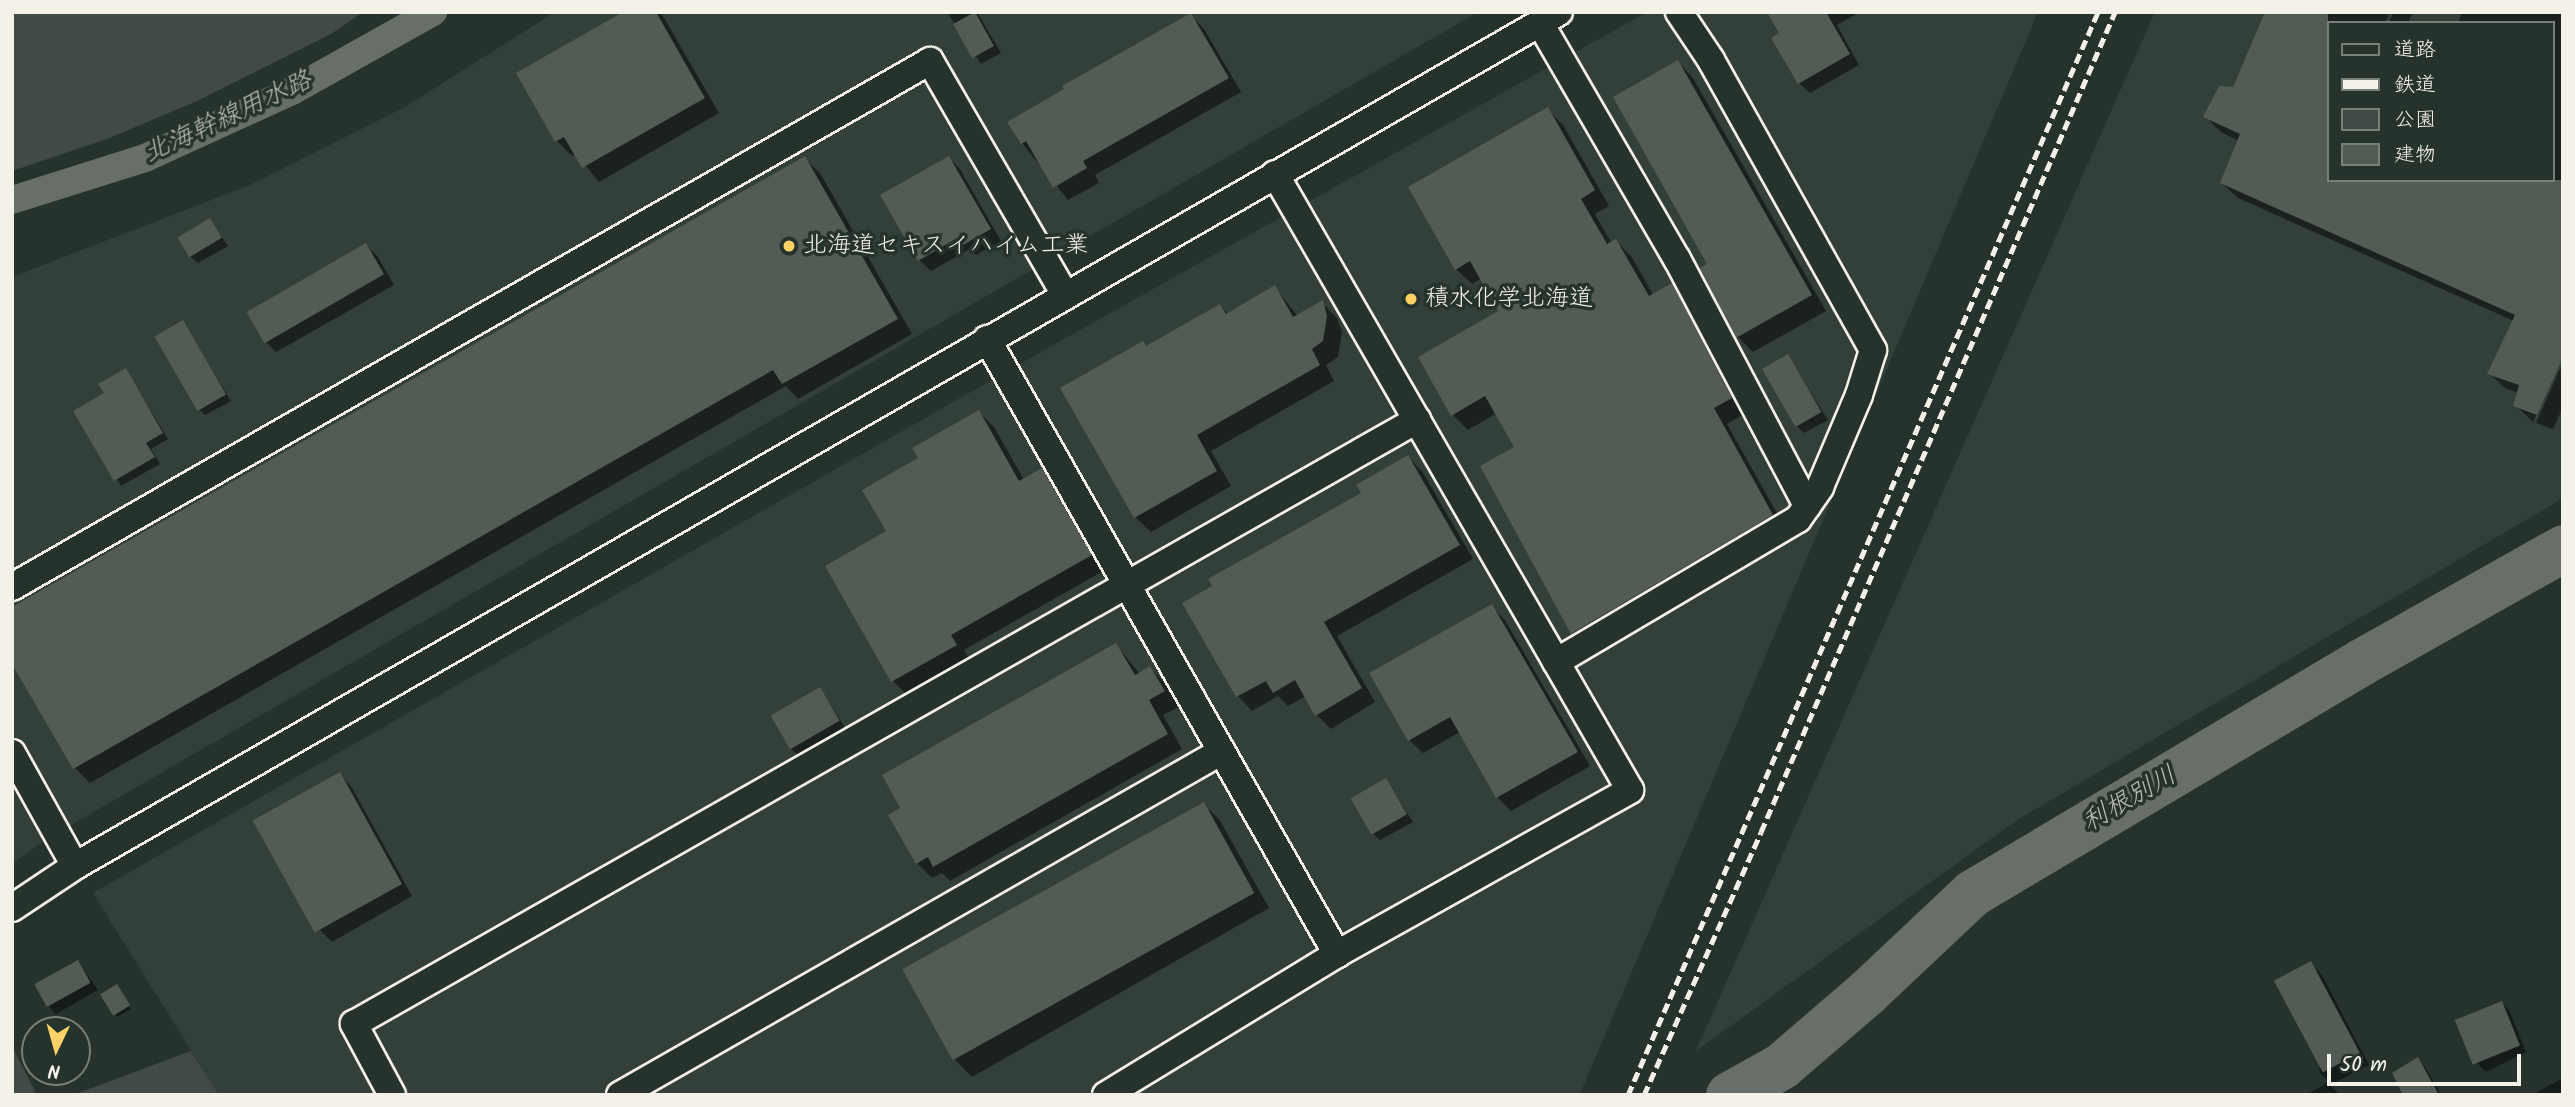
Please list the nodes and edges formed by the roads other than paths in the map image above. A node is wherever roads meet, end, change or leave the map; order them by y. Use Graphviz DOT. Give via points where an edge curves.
graph roads {
  1 [pos="1679,12"];
  2 [pos="1549,18"];
  3 [pos="1275,174"];
  4 [pos="1065,295"];
  5 [pos="988,339"];
  6 [pos="1416,419"];
  7 [pos="1807,506"];
  8 [pos="1127,584"];
  9 [pos="12,587"];
  10 [pos="1556,662"];
  11 [pos="1222,751"];
  12 [pos="12,753"];
  13 [pos="75,866"];
  14 [pos="12,908"];
  15 [pos="1337,954"];
  16 [pos="649,1088"];
  17 [pos="392,1095"];
  18 [pos="620,1095"];
  19 [pos="1106,1095"];
  1 -- 7 [label="street" via="1711,60 1873,350 1830,464"];
  2 -- 3 [label="street"];
  2 -- 7 [label="street"];
  3 -- 4 [label="street"];
  3 -- 6 [label="street"];
  4 -- 5 [label="street"];
  4 -- 9 [label="street" via="930,61"];
  5 -- 8 [label="street"];
  5 -- 13 [label="street"];
  6 -- 8 [label="street"];
  6 -- 10 [label="street"];
  7 -- 10 [label="street" via="1798,519"];
  8 -- 11 [label="street"];
  8 -- 17 [label="street" via="354,1024"];
  10 -- 15 [label="street" via="1630,790"];
  11 -- 15 [label="street"];
  11 -- 16 [label="street"];
  12 -- 13 [label="street"];
  13 -- 14 [label="street"];
  15 -- 19 [label="street"];
  16 -- 18 [label="street"];
}
